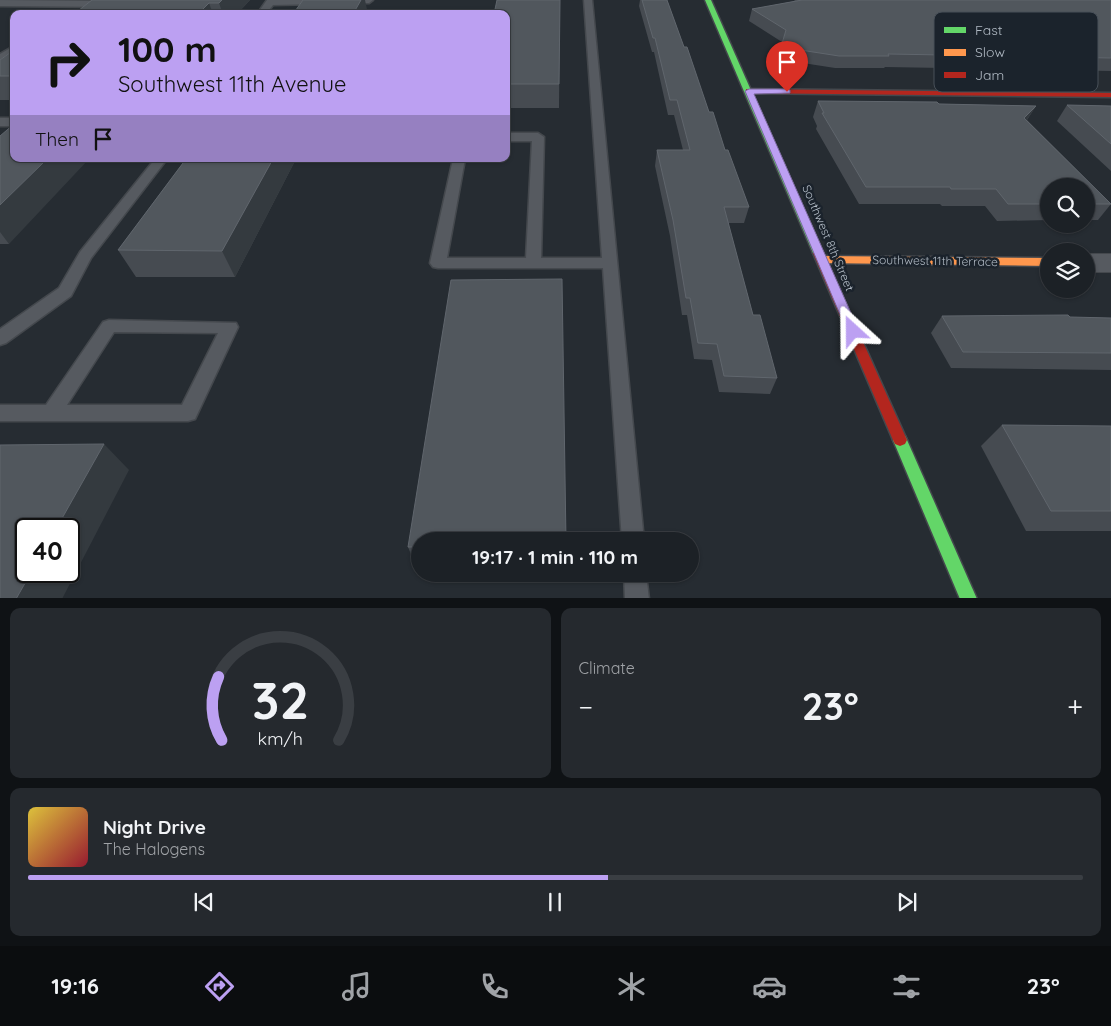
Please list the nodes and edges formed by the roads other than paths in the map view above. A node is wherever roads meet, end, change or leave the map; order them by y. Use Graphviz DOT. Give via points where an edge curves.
graph roads {
  1 [pos="370,0"];
  2 [pos="588,0"];
  3 [pos="708,0"];
  4 [pos="272,1"];
  5 [pos="0,2"];
  6 [pos="15,3"];
  7 [pos="77,4"];
  8 [pos="116,4"];
  9 [pos="69,10"];
  10 [pos="0,12"];
  11 [pos="749,91"];
  12 [pos="1111,94"];
  13 [pos="510,137"];
  14 [pos="159,162"];
  15 [pos="457,162"];
  16 [pos="822,260"];
  17 [pos="1040,262"];
  18 [pos="533,263"];
  19 [pos="610,263"];
  20 [pos="1095,263"];
  21 [pos="1111,263"];
  22 [pos="0,338"];
  23 [pos="0,413"];
  24 [pos="50,413"];
  25 [pos="632,532"];
  26 [pos="637,582"];
  27 [pos="638,598"];
  28 [pos="969,598"];
  1 -- 4 [label="lane"];
  2 -- 19 [label="lane"];
  3 -- 11 [label="street, Southwest 8th Street"];
  5 -- 6 [label="lane"];
  6 -- 7 [label="lane"];
  6 -- 10 [label="lane"];
  7 -- 8 [label="lane"];
  7 -- 9 [label="lane"];
  11 -- 12 [label="street"];
  11 -- 16 [label="street, Southwest 8th Street"];
  13 -- 18 [label="lane" via="538,137"];
  14 -- 22 [label="lane" via="85,256 66,292"];
  15 -- 18 [label="lane" via="438,263"];
  16 -- 17 [label="street, Southwest 11th Terrace"];
  16 -- 28 [label="street, Southwest 8th Street"];
  18 -- 19 [label="lane"];
  19 -- 25 [label="lane"];
  20 -- 21 [label="street"];
  23 -- 24 [label="lane"];
  24 -- 24 [label="lane" via="188,413 230,327 109,326"];
  26 -- 27 [label="lane"];
}
